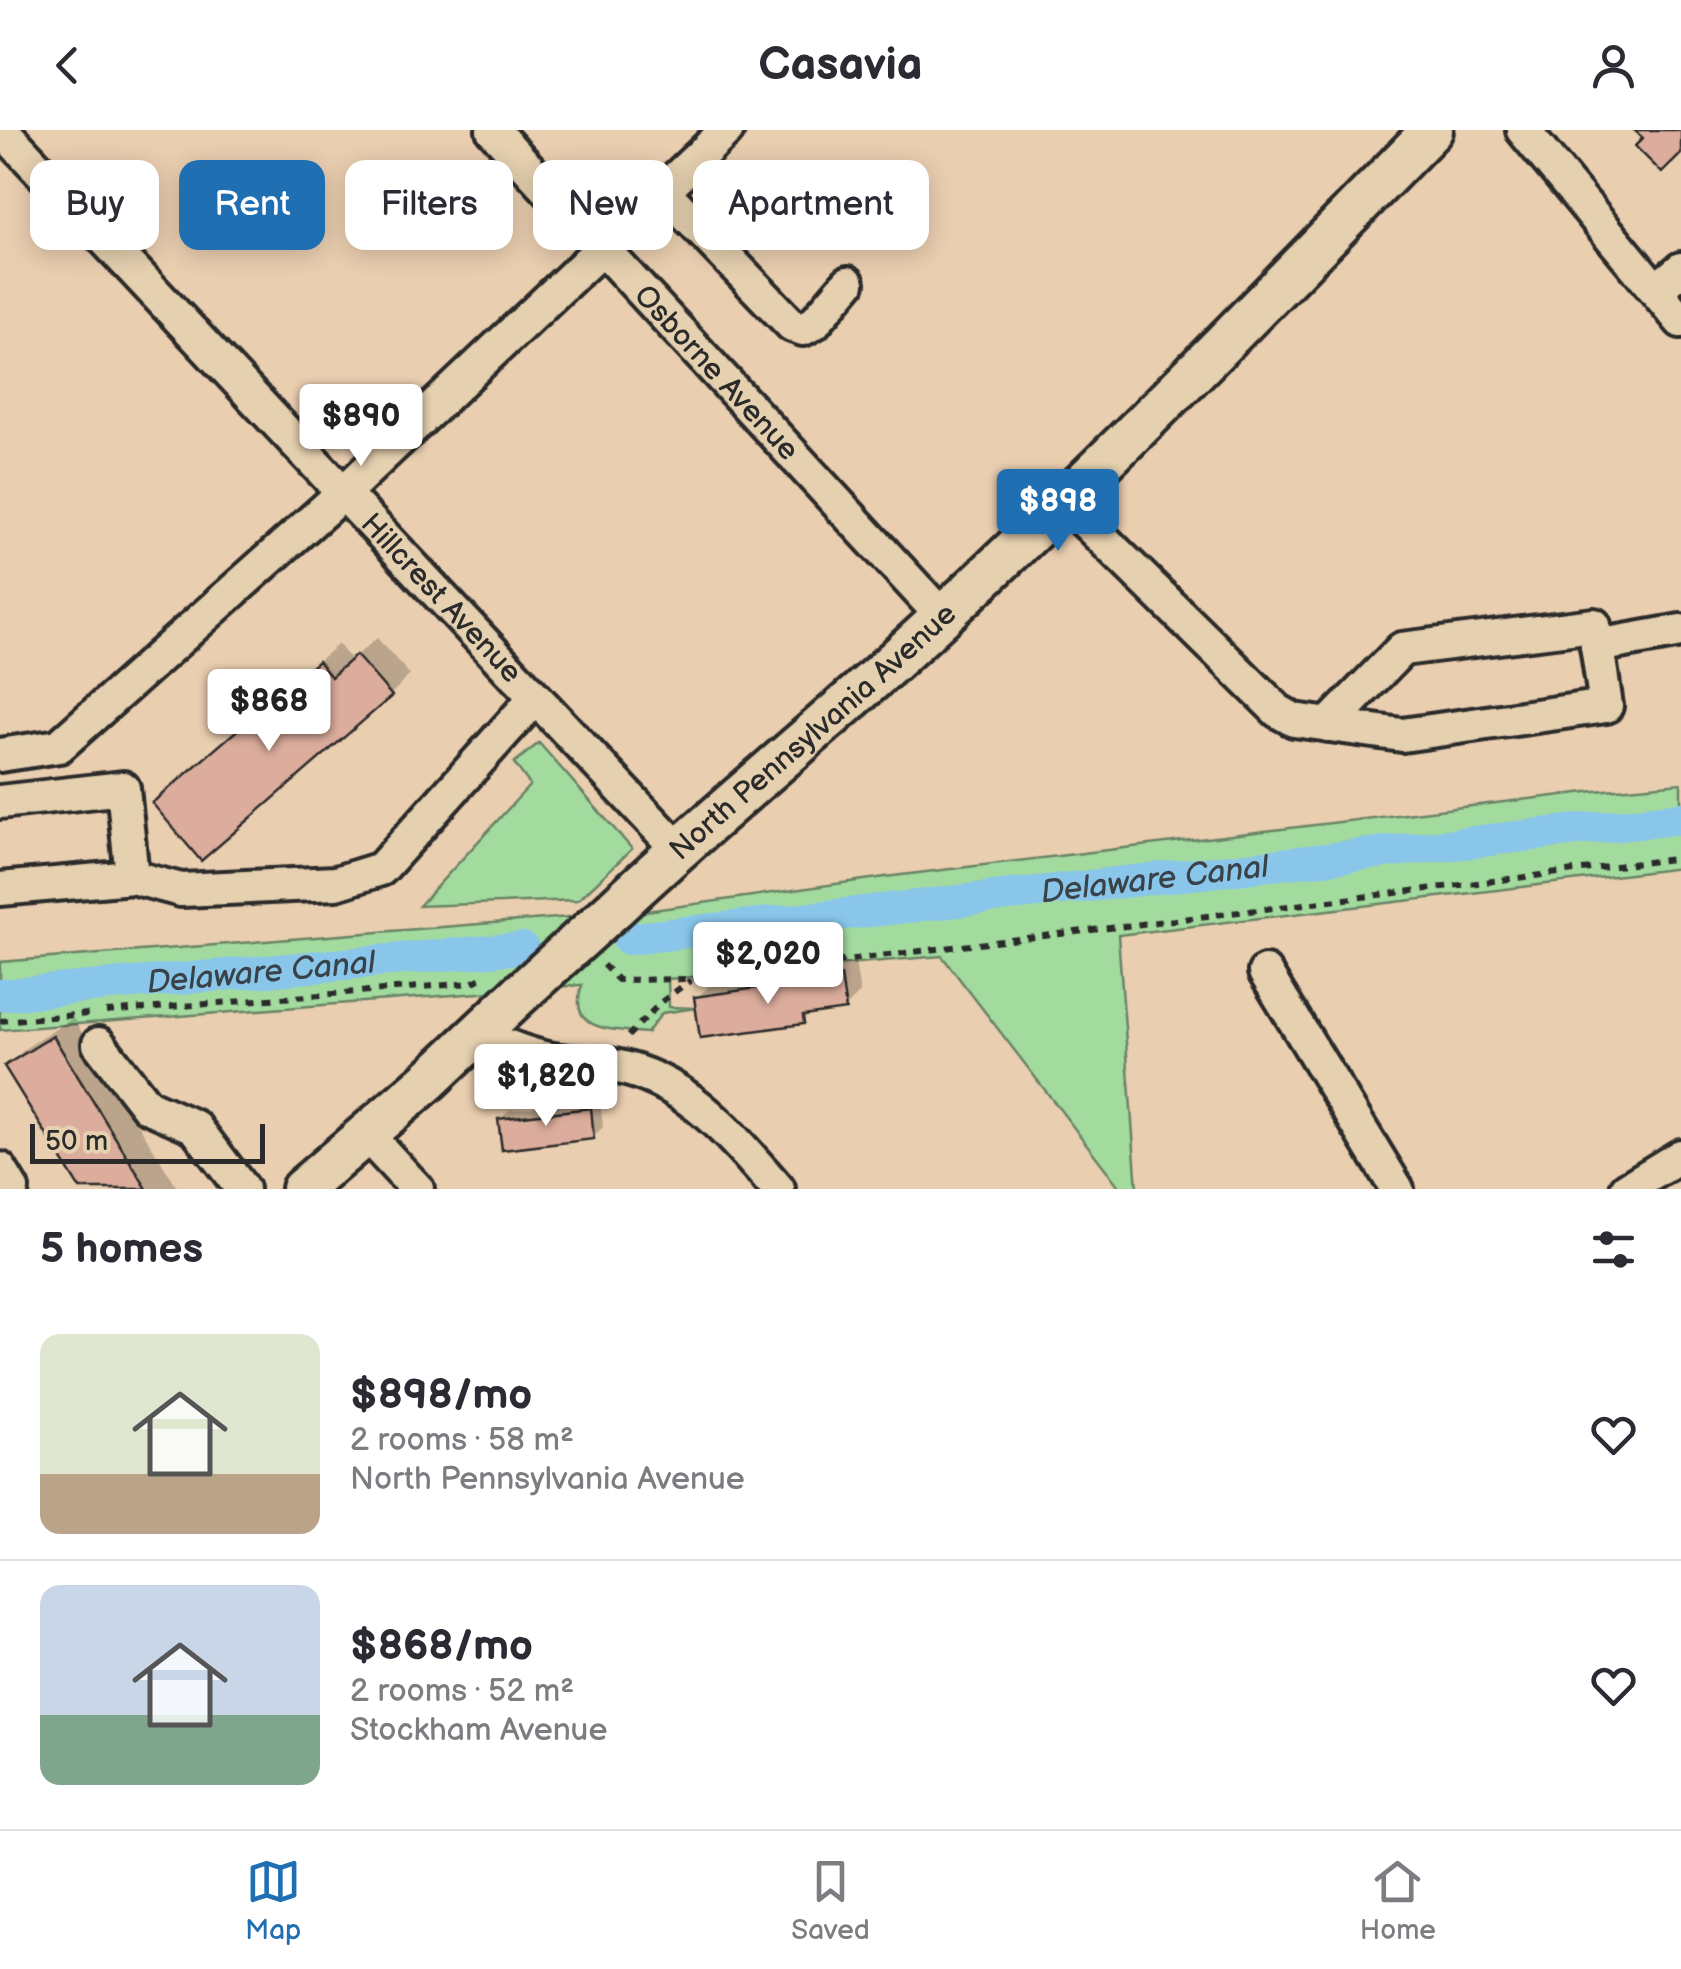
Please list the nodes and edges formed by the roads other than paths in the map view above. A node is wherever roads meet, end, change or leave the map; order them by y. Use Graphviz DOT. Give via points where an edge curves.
graph roads {
  1 [pos="2,130"];
  2 [pos="493,130"];
  3 [pos="727,130"];
  4 [pos="1432,130"];
  5 [pos="1523,130"];
  6 [pos="533,173"];
  7 [pos="673,181"];
  8 [pos="673,201"];
  9 [pos="600,250"];
  10 [pos="606,250"];
  11 [pos="1668,280"];
  12 [pos="848,282"];
  13 [pos="1681,321"];
  14 [pos="342,494"];
  15 [pos="1064,501"];
  16 [pos="942,616"];
  17 [pos="1681,631"];
  18 [pos="1597,646"];
  19 [pos="535,698"];
  20 [pos="1328,725"];
  21 [pos="0,755"];
  22 [pos="0,802"];
  23 [pos="678,849"];
  24 [pos="132,876"];
  25 [pos="0,889"];
  26 [pos="1266,972"];
  27 [pos="479,1034"];
  28 [pos="99,1044"];
  29 [pos="366,1134"];
  30 [pos="1681,1156"];
  31 [pos="0,1169"];
  32 [pos="12,1189"];
  33 [pos="242,1189"];
  34 [pos="302,1189"];
  35 [pos="417,1189"];
  36 [pos="778,1189"];
  37 [pos="1398,1189"];
  38 [pos="1626,1189"];
  1 -- 14 [label="street, Hillcrest Avenue"];
  2 -- 6 [label="street, Osborne Avenue"];
  3 -- 7 [label="street"];
  4 -- 15 [label="main road, North Pennsylvania Avenue"];
  5 -- 11 [label="street"];
  8 -- 12 [label="street" via="792,326 814,323"];
  9 -- 14 [label="street"];
  10 -- 16 [label="street, Osborne Avenue"];
  11 -- 13 [label="street"];
  14 -- 19 [label="street, Hillcrest Avenue"];
  14 -- 21 [label="street" via="59,746"];
  15 -- 16 [label="main road, North Pennsylvania Avenue"];
  15 -- 20 [label="street" via="1278,711"];
  16 -- 23 [label="main road, North Pennsylvania Avenue"];
  17 -- 18 [label="street"];
  18 -- 20 [label="street" via="1594,625 1402,649"];
  18 -- 20 [label="street" via="1606,706 1402,735"];
  19 -- 23 [label="street, Hillcrest Avenue"];
  19 -- 24 [label="street" via="381,870 336,883 181,890"];
  22 -- 24 [label="street" via="123,788"];
  23 -- 27 [label="main road, North Pennsylvania Avenue, bridge" via="614,908 512,984"];
  24 -- 25 [label="street"];
  26 -- 37 [label="street"];
  27 -- 29 [label="main road, North Pennsylvania Avenue"];
  27 -- 36 [label="street" via="518,1052 652,1076 716,1120"];
  28 -- 33 [label="street" via="147,1106 195,1126"];
  29 -- 34 [label="main road, North Pennsylvania Avenue"];
  29 -- 35 [label="street"];
  30 -- 38 [label="street"];
  31 -- 32 [label="street"];
}
